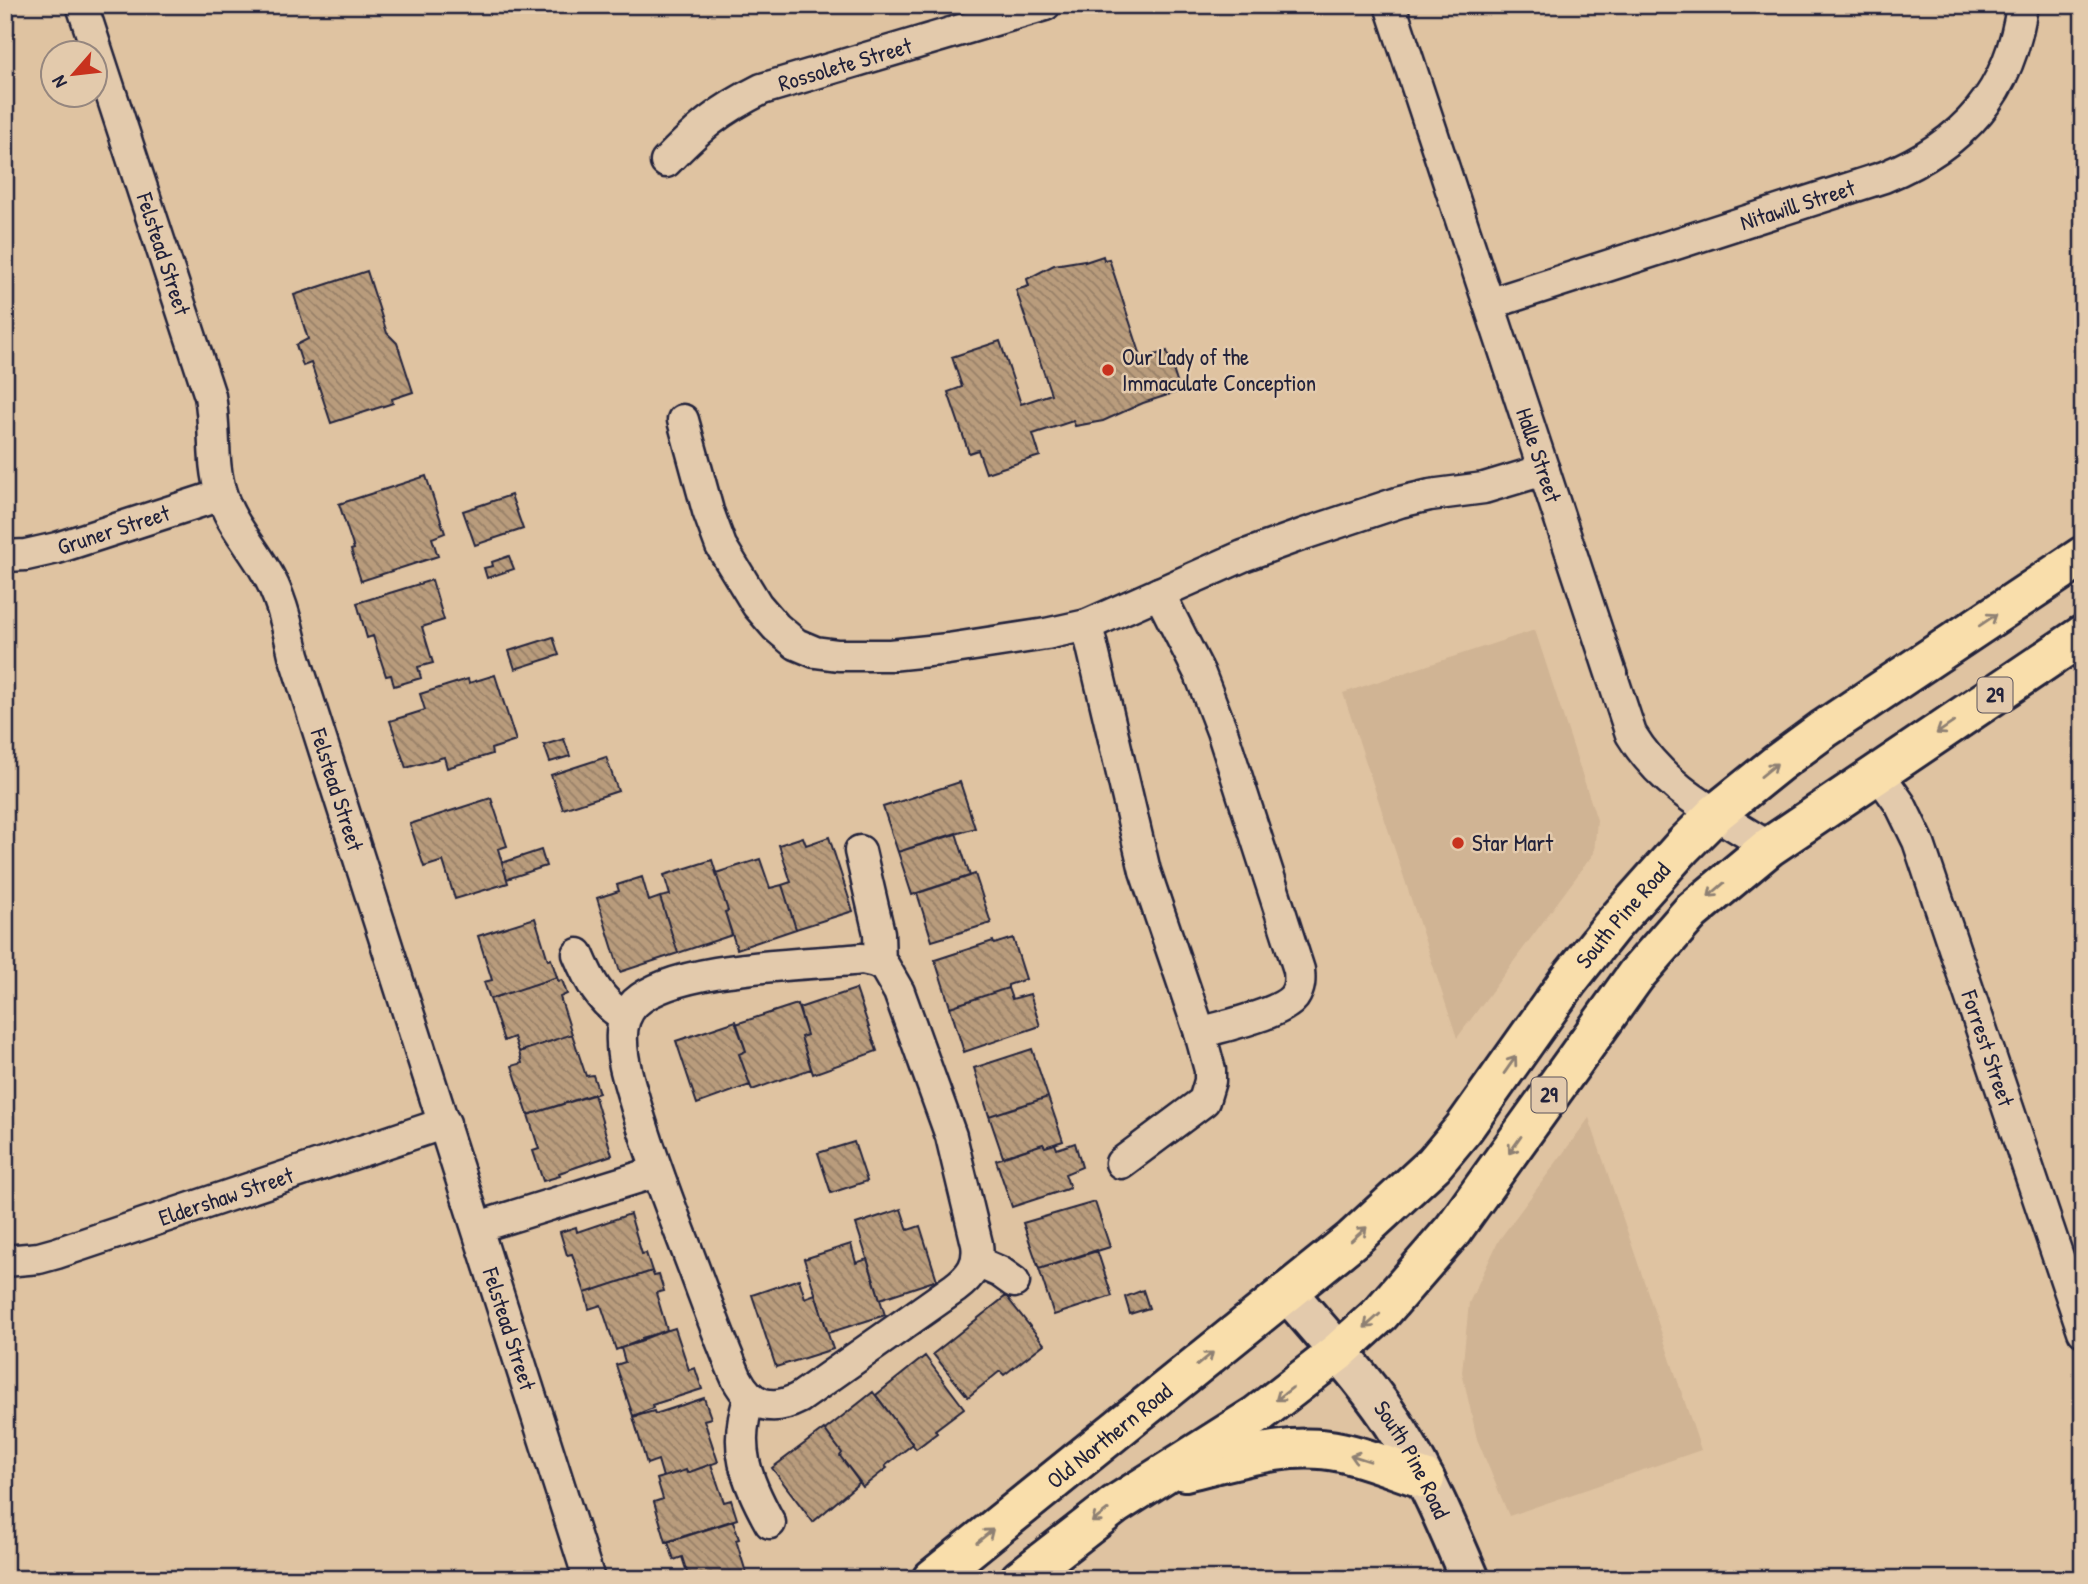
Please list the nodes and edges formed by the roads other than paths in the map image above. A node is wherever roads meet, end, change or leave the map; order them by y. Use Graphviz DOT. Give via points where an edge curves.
graph roads {
  1 [pos="82,5"];
  2 [pos="1045,5"];
  3 [pos="1390,5"];
  4 [pos="2022,5"];
  5 [pos="666,162"];
  6 [pos="1489,304"];
  7 [pos="682,419"];
  8 [pos="1544,470"];
  9 [pos="221,495"];
  10 [pos="5,556"];
  11 [pos="2083,556"];
  12 [pos="1159,593"];
  13 [pos="1087,625"];
  14 [pos="2083,635"];
  15 [pos="1878,773"];
  16 [pos="1716,813"];
  17 [pos="1769,847"];
  18 [pos="860,851"];
  19 [pos="578,954"];
  20 [pos="880,964"];
  21 [pos="625,1017"];
  22 [pos="1200,1033"];
  23 [pos="445,1123"];
  24 [pos="1121,1164"];
  25 [pos="656,1172"];
  26 [pos="478,1227"];
  27 [pos="5,1261"];
  28 [pos="978,1262"];
  29 [pos="1014,1282"];
  30 [pos="1287,1292"];
  31 [pos="2083,1331"];
  32 [pos="1338,1352"];
  33 [pos="750,1397"];
  34 [pos="1157,1478"];
  35 [pos="1425,1479"];
  36 [pos="770,1523"];
  37 [pos="589,1579"];
  38 [pos="932,1579"];
  39 [pos="1020,1579"];
  40 [pos="1470,1579"];
  1 -- 9 [label="street, Felstead Street" via="210,396"];
  2 -- 5 [label="street, Rossolete Street" via="762,89 709,119"];
  3 -- 6 [label="street, Halle Street"];
  4 -- 6 [label="street, Nitawill Street" via="2018,36 2004,73 1986,102 1938,150 1884,177"];
  6 -- 8 [label="street, Halle Street"];
  7 -- 13 [label="street" via="721,546 757,605 796,645 838,655 890,654 948,649"];
  8 -- 12 [label="street" via="1484,488 1400,502 1243,556"];
  8 -- 16 [label="street, Halle Street" via="1631,734 1670,782"];
  9 -- 10 [label="street, Gruner Street" via="57,548"];
  9 -- 23 [label="street, Felstead Street" via="281,604"];
  16 -- 11 [label="highway, South Pine Road / 29, one-way" via="1824,729"];
  12 -- 13 [label="street"];
  12 -- 22 [label="street" via="1200,674 1222,731 1299,970 1300,983 1291,1000 1271,1011"];
  13 -- 22 [label="street" via="1145,872"];
  14 -- 15 [label="highway, South Pine Road / 29, one-way"];
  15 -- 17 [label="highway, South Pine Road / 29"];
  15 -- 31 [label="street, Forrest Street" via="1918,841"];
  16 -- 17 [label="street, Halle Street"];
  30 -- 16 [label="highway, South Pine Road / 29, one-way" via="1434,1164 1611,927"];
  17 -- 32 [label="highway, South Pine Road / 29, one-way" via="1690,912 1665,939 1453,1230 1380,1314"];
  18 -- 20 [label="street" via="879,933"];
  19 -- 21 [label="street" via="596,991"];
  20 -- 21 [label="street" via="862,959 706,976 649,993"];
  20 -- 28 [label="street" via="899,992 948,1126"];
  21 -- 25 [label="street" via="624,1059"];
  22 -- 24 [label="street" via="1210,1070 1204,1101"];
  23 -- 26 [label="street, Felstead Street"];
  23 -- 27 [label="street, Eldershaw Street" via="57,1253"];
  25 -- 26 [label="street"];
  25 -- 33 [label="street" via="733,1370"];
  26 -- 37 [label="street, Felstead Street"];
  28 -- 29 [label="street"];
  28 -- 33 [label="street" via="955,1288 799,1398 775,1405"];
  30 -- 32 [label="main road, South Pine Road"];
  38 -- 30 [label="highway, Old Northern Road, one-way"];
  32 -- 34 [label="highway, one-way" via="1257,1415"];
  32 -- 35 [label="main road, South Pine Road" via="1399,1433"];
  33 -- 36 [label="street" via="741,1445 748,1480"];
  35 -- 34 [label="highway, one-way" via="1341,1452 1298,1449"];
  34 -- 39 [label="highway, one-way"];
  35 -- 40 [label="main road, South Pine Road"];
}
